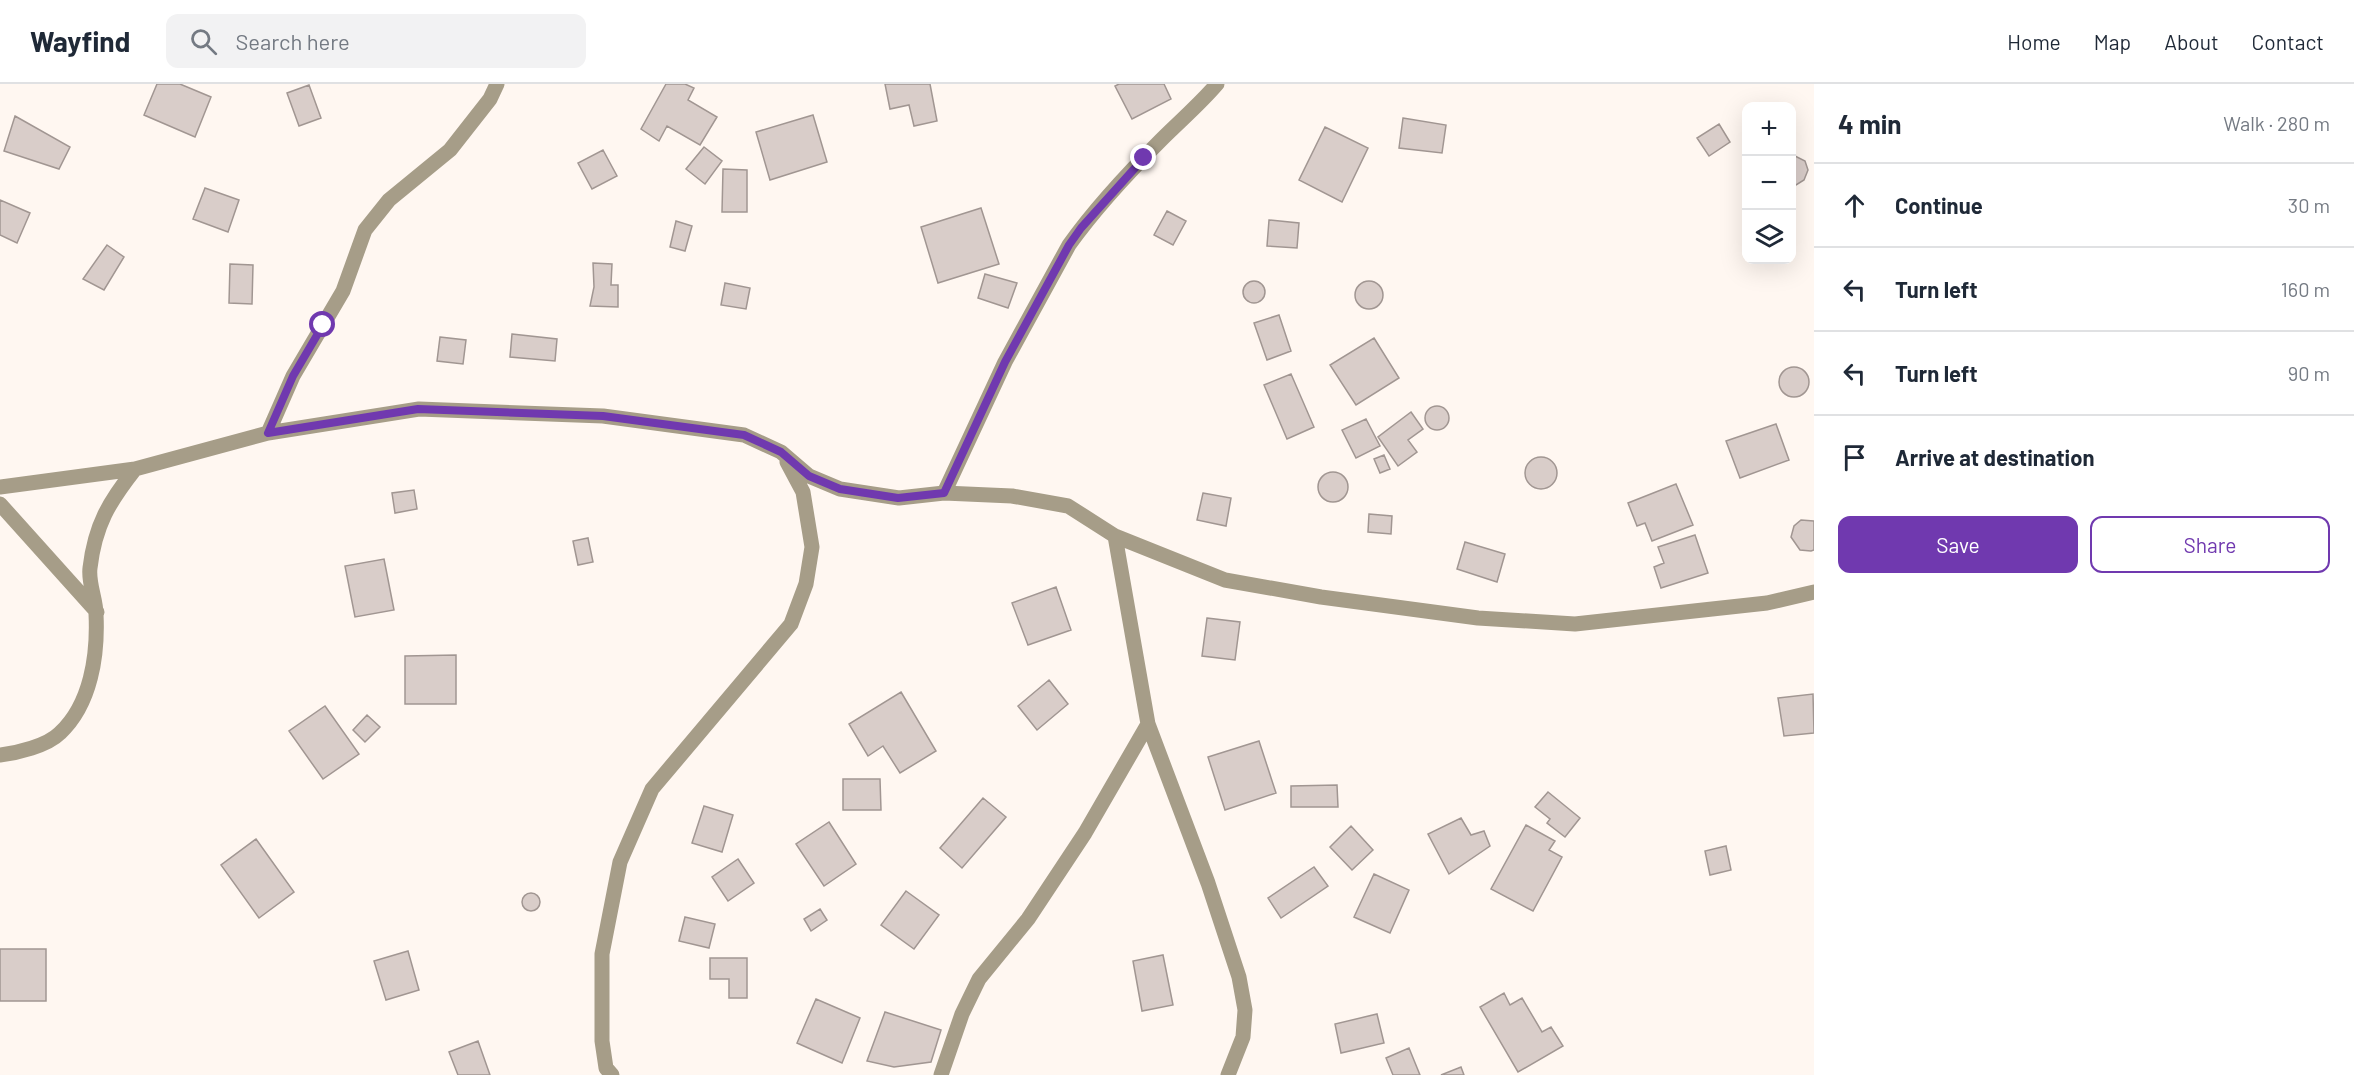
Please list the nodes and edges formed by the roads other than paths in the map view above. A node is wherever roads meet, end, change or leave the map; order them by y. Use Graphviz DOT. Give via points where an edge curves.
graph roads {
  1 [pos="497,84"];
  2 [pos="1217,84"];
  3 [pos="268,433"];
  4 [pos="781,452"];
  5 [pos="135,469"];
  6 [pos="0,487"];
  7 [pos="944,493"];
  8 [pos="0,504"];
  9 [pos="1115,536"];
  10 [pos="1814,592"];
  11 [pos="97,612"];
  12 [pos="1148,724"];
  13 [pos="0,755"];
  14 [pos="612,1075"];
  15 [pos="941,1075"];
  16 [pos="1228,1075"];
  1 -- 3 [label="street" via="450,150 389,200 365,230 343,291 293,376"];
  2 -- 7 [label="street" via="1160,141 1069,245 1005,362"];
  3 -- 4 [label="street" via="418,409 603,416 744,435"];
  3 -- 5 [label="street"];
  4 -- 7 [label="street" via="809,476 840,489 898,498"];
  4 -- 14 [label="street" via="803,492 812,547 806,584 791,624 652,789 620,862 602,954 602,1041 606,1068"];
  5 -- 6 [label="street"];
  5 -- 11 [label="street" via="112,498 97,532 89,571"];
  7 -- 9 [label="street" via="1012,496 1068,506"];
  8 -- 11 [label="street"];
  9 -- 10 [label="street" via="1225,580 1478,618 1575,624 1767,603"];
  9 -- 12 [label="street"];
  11 -- 13 [label="street" via="94,662 79,709 59,735 20,753"];
  12 -- 15 [label="street" via="1086,833 1028,919 979,979"];
  12 -- 16 [label="street" via="1239,977 1245,1010 1243,1037"];
}
